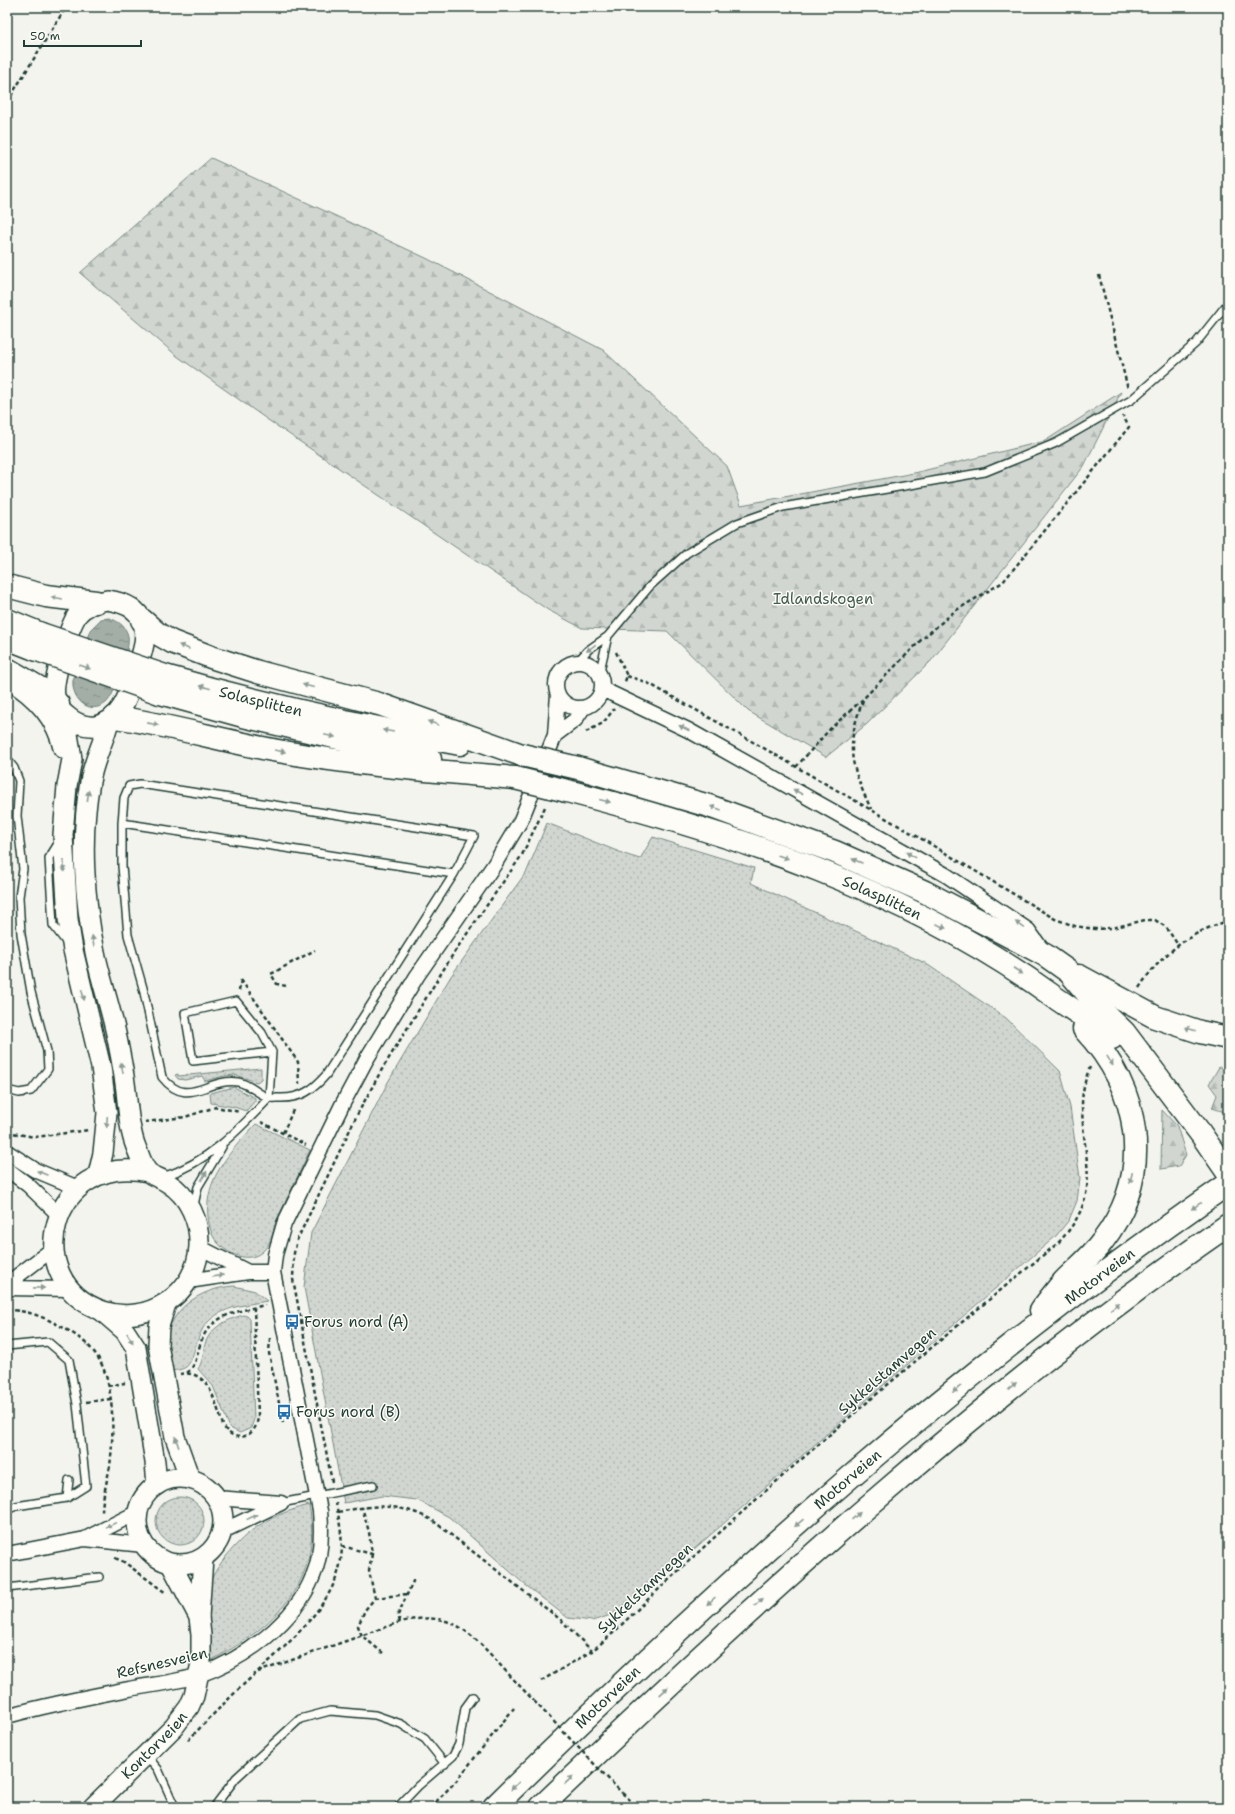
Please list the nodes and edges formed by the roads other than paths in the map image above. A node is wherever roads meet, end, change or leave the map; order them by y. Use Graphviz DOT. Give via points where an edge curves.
graph roads {
  1 [pos="1228,303"];
  2 [pos="7,586"];
  3 [pos="96,602"];
  4 [pos="7,620"];
  5 [pos="142,620"];
  6 [pos="608,636"];
  7 [pos="7,638"];
  8 [pos="38,641"];
  9 [pos="576,663"];
  10 [pos="7,669"];
  11 [pos="599,674"];
  12 [pos="7,679"];
  13 [pos="163,684"];
  14 [pos="602,689"];
  15 [pos="558,694"];
  16 [pos="583,708"];
  17 [pos="62,710"];
  18 [pos="112,719"];
  19 [pos="554,735"];
  20 [pos="522,755"];
  21 [pos="7,759"];
  22 [pos="515,778"];
  23 [pos="67,786"];
  24 [pos="122,823"];
  25 [pos="454,874"];
  26 [pos="1045,955"];
  27 [pos="1069,972"];
  28 [pos="1051,994"];
  29 [pos="1228,1038"];
  30 [pos="272,1052"];
  31 [pos="1159,1080"];
  32 [pos="7,1090"];
  33 [pos="269,1098"];
  34 [pos="223,1145"];
  35 [pos="7,1152"];
  36 [pos="7,1169"];
  37 [pos="1228,1173"];
  38 [pos="98,1175"];
  39 [pos="154,1175"];
  40 [pos="1228,1184"];
  41 [pos="78,1188"];
  42 [pos="192,1211"];
  43 [pos="59,1215"];
  44 [pos="1228,1225"];
  45 [pos="199,1247"];
  46 [pos="54,1248"];
  47 [pos="248,1272"];
  48 [pos="273,1272"];
  49 [pos="188,1281"];
  50 [pos="7,1284"];
  51 [pos="7,1288"];
  52 [pos="70,1289"];
  53 [pos="166,1304"];
  54 [pos="102,1311"];
  55 [pos="1019,1337"];
  56 [pos="7,1346"];
  57 [pos="190,1479"];
  58 [pos="69,1480"];
  59 [pos="157,1485"];
  60 [pos="374,1485"];
  61 [pos="317,1496"];
  62 [pos="67,1498"];
  63 [pos="217,1498"];
  64 [pos="281,1503"];
  65 [pos="7,1510"];
  66 [pos="138,1512"];
  67 [pos="222,1531"];
  68 [pos="85,1539"];
  69 [pos="144,1545"];
  70 [pos="7,1554"];
  71 [pos="203,1558"];
  72 [pos="171,1564"];
  73 [pos="98,1577"];
  74 [pos="7,1588"];
  75 [pos="199,1617"];
  76 [pos="200,1674"];
  77 [pos="473,1697"];
  78 [pos="7,1716"];
  79 [pos="146,1755"];
  80 [pos="445,1764"];
  81 [pos="93,1807"];
  82 [pos="175,1807"];
  83 [pos="214,1807"];
  84 [pos="398,1807"];
  85 [pos="494,1807"];
  86 [pos="541,1807"];
  1 -- 6 [label="lane" via="1196,343 1131,400 1056,443 985,472 783,507 737,523 682,558 650,586"];
  3 -- 2 [label="highway, one-way" via="46,596"];
  3 -- 5 [label="street" via="121,602 134,610"];
  3 -- 17 [label="street" via="82,611 73,622 55,678 55,696"];
  4 -- 8 [label="highway, Solasplitten"];
  5 -- 18 [label="street" via="145,631 143,648 128,697"];
  20 -- 5 [label="highway, one-way" via="379,704 258,672 189,650 158,634"];
  6 -- 9 [label="lane, one-way" via="588,650"];
  6 -- 11 [label="lane"];
  7 -- 8 [label="highway, Solasplitten"];
  8 -- 13 [label="highway, Solasplitten, bridge"];
  9 -- 11 [label="street" via="590,665"];
  9 -- 15 [label="street" via="562,670 556,686"];
  10 -- 17 [label="highway" via="43,690"];
  11 -- 14 [label="street"];
  12 -- 23 [label="street" via="34,698 47,712 62,746"];
  20 -- 13 [label="highway, Solasplitten, one-way"];
  13 -- 22 [label="highway, Solasplitten, one-way" via="250,718"];
  14 -- 16 [label="street" via="595,702"];
  26 -- 14 [label="street, one-way" via="1028,930 946,875 688,730"];
  15 -- 16 [label="street" via="565,704"];
  15 -- 19 [label="street, Refsnesveien"];
  16 -- 19 [label="street" via="575,720"];
  17 -- 18 [label="street" via="77,723 89,726"];
  17 -- 23 [label="street" via="72,759"];
  18 -- 22 [label="highway, one-way" via="169,727 316,757"];
  39 -- 18 [label="street, one-way" via="135,1144 116,1035 94,950 85,876 86,812 90,781"];
  19 -- 48 [label="street, Refsnesveien" via="521,820 509,842 417,976 342,1105 284,1224 274,1255"];
  26 -- 20 [label="highway, Solasplitten, one-way, bridge" via="957,907 884,872 753,821 654,789"];
  21 -- 32 [label="lane" via="19,781 17,816 23,869 19,897 21,934 31,992 47,1052 48,1069 31,1090 19,1093"];
  22 -- 28 [label="highway, Solasplitten, one-way, bridge" via="558,795 645,811 788,859 954,932"];
  23 -- 38 [label="street, one-way" via="64,835 67,912 73,950 95,1039 107,1113 106,1134"];
  24 -- 25 [label="lane"];
  24 -- 25 [label="lane" via="124,798 129,786 140,784 474,836"];
  24 -- 33 [label="lane" via="122,866 128,935 143,988 162,1077 171,1088 183,1092 223,1082 238,1082 254,1088"];
  25 -- 33 [label="lane" via="326,1075 315,1088 299,1097"];
  26 -- 27 [label="highway, Solasplitten"];
  29 -- 27 [label="highway, one-way" via="1155,1017"];
  27 -- 31 [label="highway, Solasplitten" via="1101,1010 1124,1032"];
  28 -- 31 [label="highway, Solasplitten" via="1092,1021"];
  28 -- 55 [label="highway, one-way" via="1102,1048 1117,1072 1130,1105 1135,1161 1126,1198 1111,1229 1090,1256 1063,1282"];
  30 -- 30 [label="lane" via="262,1033 236,1001 185,1014 193,1061"];
  30 -- 33 [label="lane"];
  31 -- 37 [label="highway, Solasplitten"];
  33 -- 34 [label="lane"];
  34 -- 39 [label="lane" via="183,1170"];
  42 -- 34 [label="lane, one-way" via="198,1187"];
  41 -- 35 [label="street, one-way" via="35,1170"];
  36 -- 43 [label="street"];
  38 -- 39 [label="street" via="123,1169"];
  38 -- 41 [label="street"];
  39 -- 42 [label="street" via="173,1186"];
  40 -- 55 [label="highway, Motorveien, one-way" via="1139,1246"];
  41 -- 43 [label="street" via="67,1200"];
  42 -- 45 [label="street" via="197,1222"];
  43 -- 46 [label="street"];
  86 -- 44 [label="highway, one-way" via="749,1611 917,1463 1069,1341"];
  45 -- 47 [label="street"];
  45 -- 49 [label="street" via="198,1259"];
  46 -- 50 [label="street"];
  46 -- 52 [label="street" via="56,1262"];
  47 -- 48 [label="street"];
  49 -- 47 [label="street, one-way"];
  48 -- 61 [label="street, Refsnesveien"];
  49 -- 53 [label="street"];
  51 -- 52 [label="street, one-way"];
  52 -- 54 [label="street" via="90,1306"];
  53 -- 54 [label="street" via="154,1310 128,1315"];
  57 -- 53 [label="street, one-way" via="175,1436 158,1345 159,1326"];
  54 -- 59 [label="street, one-way" via="125,1331 136,1348"];
  55 -- 85 [label="highway, Motorveien, one-way" via="740,1575"];
  56 -- 62 [label="lane" via="48,1342 69,1360 77,1404 86,1486"];
  57 -- 59 [label="street" via="172,1478"];
  57 -- 63 [label="street" via="205,1486"];
  58 -- 62 [label="lane"];
  59 -- 66 [label="street" via="144,1496"];
  60 -- 61 [label="lane"];
  61 -- 64 [label="lane"];
  61 -- 76 [label="street, Refsnesveien" via="321,1543 307,1590 295,1607 266,1636 231,1660"];
  62 -- 65 [label="lane" via="16,1506"];
  63 -- 64 [label="street"];
  63 -- 67 [label="street" via="223,1514"];
  67 -- 64 [label="street, one-way"];
  66 -- 68 [label="street, one-way"];
  66 -- 69 [label="street" via="138,1529"];
  67 -- 71 [label="street" via="215,1546"];
  68 -- 69 [label="street"];
  68 -- 70 [label="street"];
  69 -- 72 [label="street" via="155,1557"];
  71 -- 72 [label="street" via="188,1564"];
  71 -- 75 [label="street"];
  72 -- 75 [label="street"];
  73 -- 74 [label="lane"];
  75 -- 76 [label="street, Kontorveien"];
  76 -- 78 [label="street, Refsnesveien"];
  76 -- 79 [label="street, Kontorveien" via="189,1707 174,1727"];
  77 -- 80 [label="lane" via="465,1708 459,1744"];
  79 -- 81 [label="street, Kontorveien"];
  79 -- 82 [label="lane" via="158,1770"];
  80 -- 83 [label="lane" via="425,1739 401,1724 375,1715 330,1711 300,1718 236,1778"];
  80 -- 84 [label="lane"];
}
